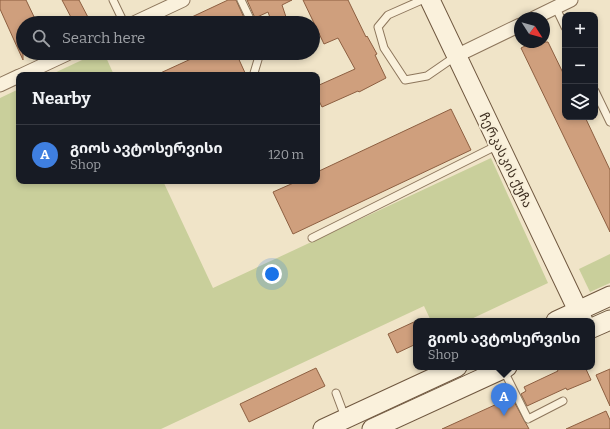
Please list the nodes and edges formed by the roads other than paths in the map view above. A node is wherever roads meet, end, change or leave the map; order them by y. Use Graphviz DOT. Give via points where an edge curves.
graph roads {
  1 [pos="112,0"];
  2 [pos="183,0"];
  3 [pos="241,0"];
  4 [pos="422,0"];
  5 [pos="430,0"];
  6 [pos="571,0"];
  7 [pos="556,8"];
  8 [pos="547,12"];
  9 [pos="120,16"];
  10 [pos="149,16"];
  11 [pos="249,16"];
  12 [pos="562,21"];
  13 [pos="514,28"];
  14 [pos="456,56"];
  15 [pos="54,60"];
  16 [pos="258,60"];
  17 [pos="28,72"];
  18 [pos="254,72"];
  19 [pos="16,77"];
  20 [pos="0,84"];
  21 [pos="598,97"];
  22 [pos="610,122"];
  23 [pos="499,144"];
  24 [pos="312,238"];
  25 [pos="610,296"];
  26 [pos="580,316"];
  27 [pos="610,320"];
  28 [pos="595,327"];
  29 [pos="451,370"];
  30 [pos="501,370"];
  31 [pos="506,370"];
  32 [pos="336,393"];
  33 [pos="563,401"];
  34 [pos="346,419"];
  35 [pos="323,429"];
  36 [pos="372,429"];
  1 -- 9 [label="lane"];
  2 -- 10 [label="street"];
  3 -- 11 [label="lane"];
  4 -- 14 [label="lane" via="388,15 378,27 384,48 406,80 428,76"];
  5 -- 14 [label="street, ჩერკასკის ქუჩა"];
  6 -- 7 [label="street"];
  7 -- 8 [label="street"];
  7 -- 12 [label="lane"];
  13 -- 14 [label="street"];
  14 -- 23 [label="street, ჩერკასკის ქუჩა"];
  15 -- 17 [label="street"];
  16 -- 18 [label="lane"];
  19 -- 20 [label="street"];
  21 -- 22 [label="lane"];
  23 -- 24 [label="lane"];
  23 -- 26 [label="street, ჩერკასკის ქუჩა"];
  25 -- 26 [label="street"];
  27 -- 28 [label="street"];
  29 -- 34 [label="street"];
  30 -- 36 [label="street"];
  31 -- 33 [label="lane" via="528,419"];
  32 -- 34 [label="lane"];
  34 -- 35 [label="street"];
}
